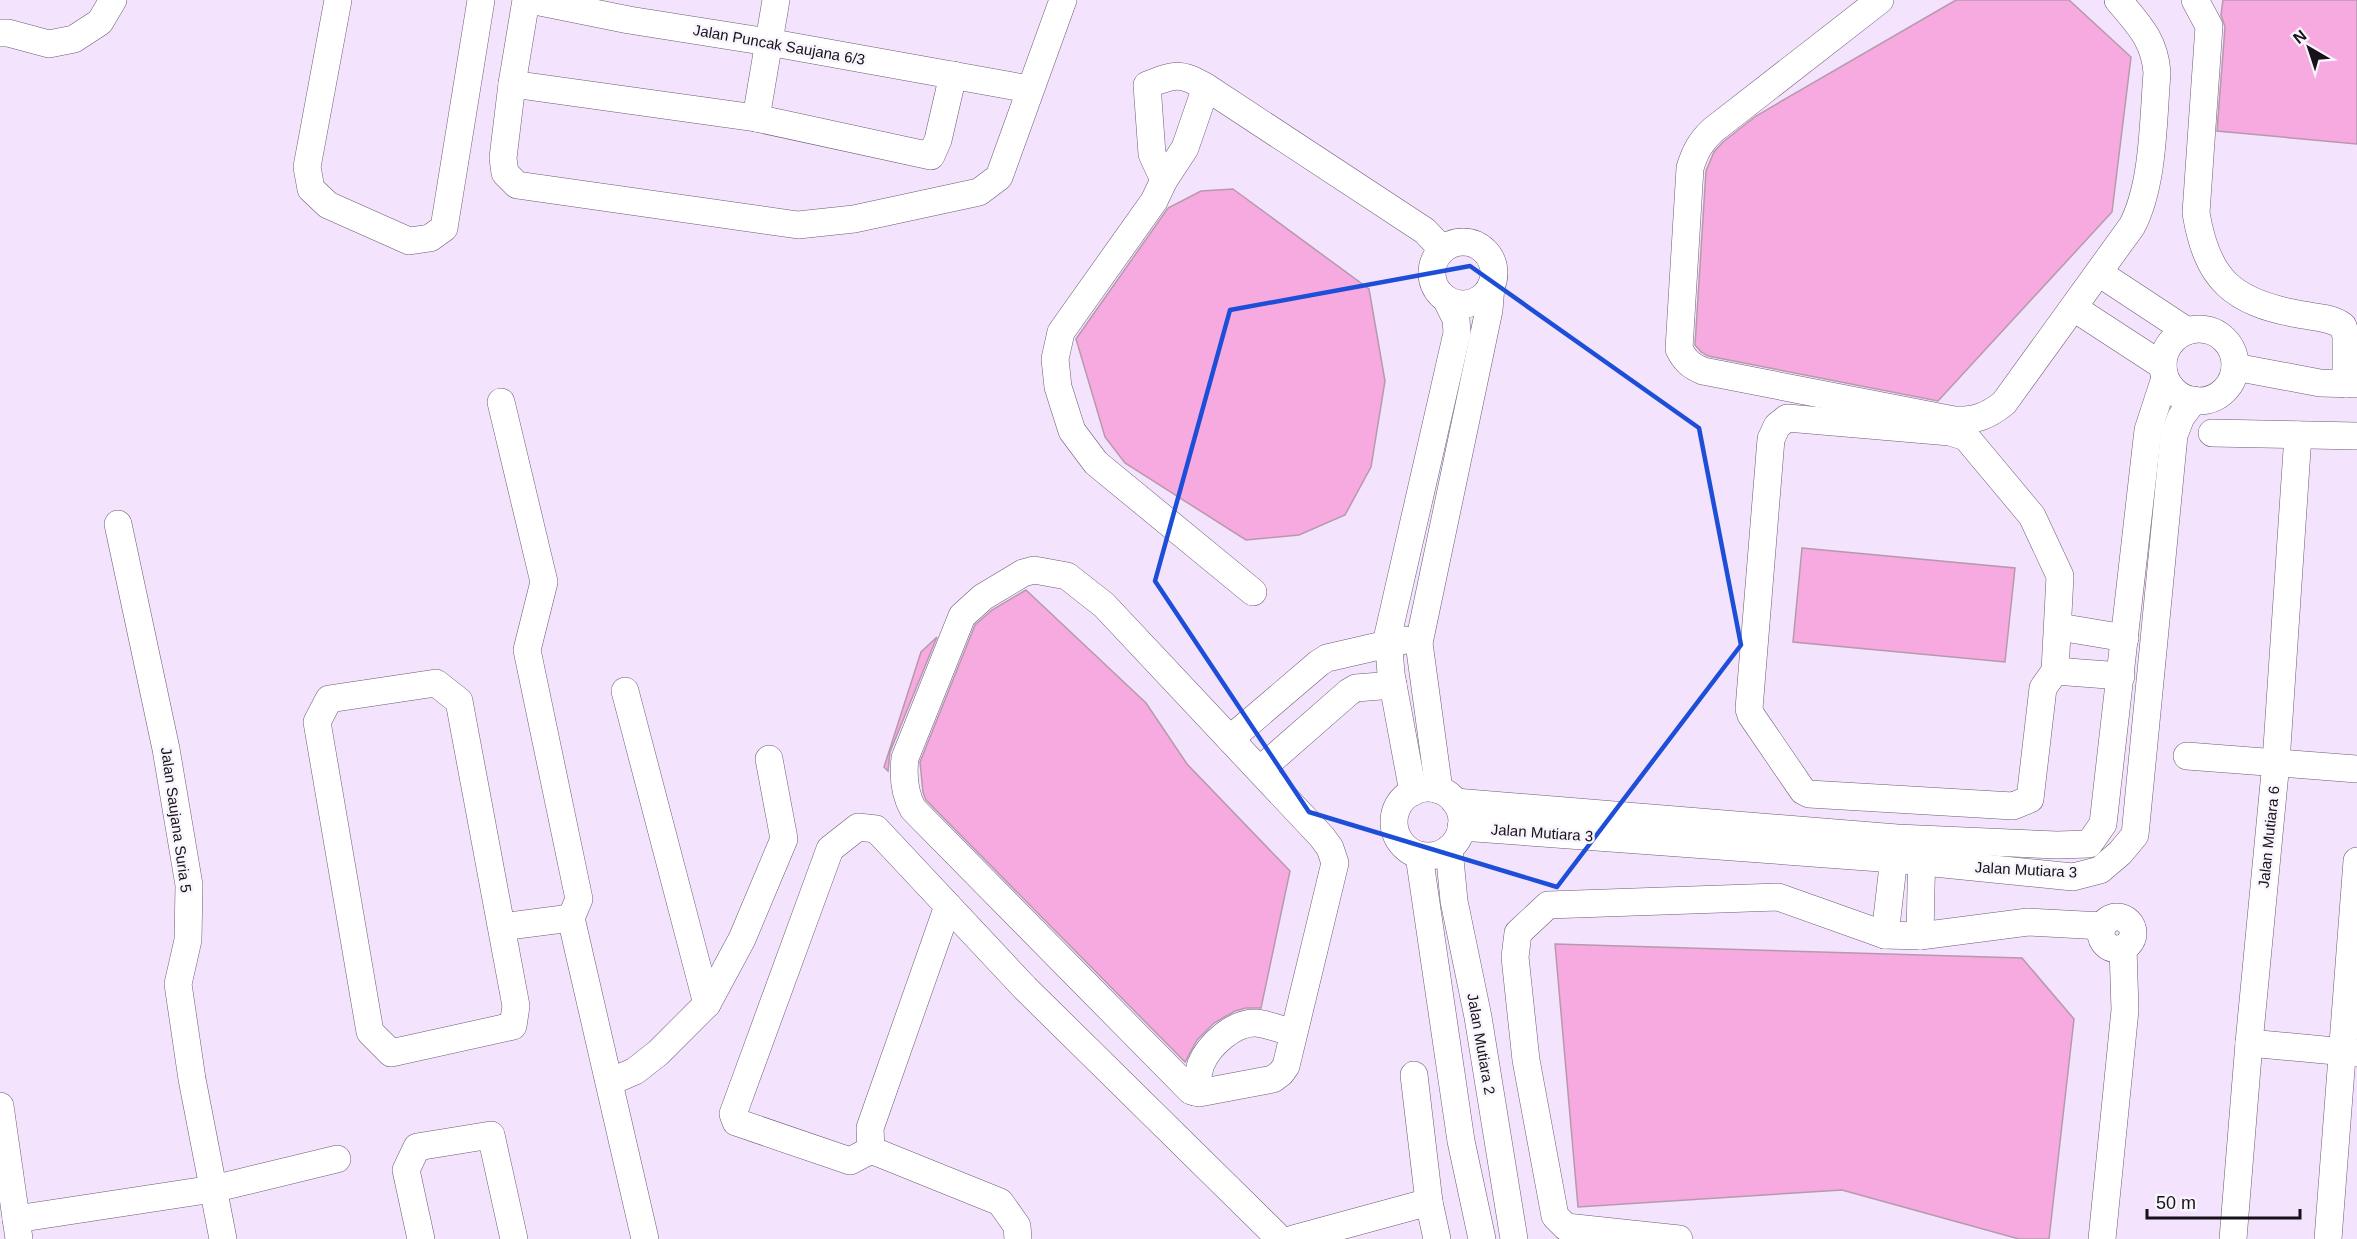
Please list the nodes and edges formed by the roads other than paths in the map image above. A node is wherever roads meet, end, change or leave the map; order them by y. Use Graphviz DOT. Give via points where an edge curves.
graph roads {
  1 [pos="113,0"];
  2 [pos="338,0"];
  3 [pos="481,0"];
  4 [pos="528,0"];
  5 [pos="776,0"];
  6 [pos="1061,0"];
  7 [pos="1880,0"];
  8 [pos="2118,0"];
  9 [pos="2195,0"];
  10 [pos="0,33"];
  11 [pos="768,42"];
  12 [pos="953,75"];
  13 [pos="512,84"];
  14 [pos="1206,87"];
  15 [pos="1029,89"];
  16 [pos="756,118"];
  17 [pos="1164,180"];
  18 [pos="1442,249"];
  19 [pos="2099,273"];
  20 [pos="1491,286"];
  21 [pos="1446,299"];
  22 [pos="2074,308"];
  23 [pos="2187,331"];
  24 [pos="2235,367"];
  25 [pos="2164,372"];
  26 [pos="2351,384"];
  27 [pos="2193,400"];
  28 [pos="501,402"];
  29 [pos="2212,433"];
  30 [pos="2298,435"];
  31 [pos="2357,436"];
  32 [pos="118,524"];
  33 [pos="1253,592"];
  34 [pos="2059,627"];
  35 [pos="1420,636"];
  36 [pos="2125,638"];
  37 [pos="1389,644"];
  38 [pos="1308,671"];
  39 [pos="2055,671"];
  40 [pos="2121,676"];
  41 [pos="1393,685"];
  42 [pos="625,691"];
  43 [pos="1335,703"];
  44 [pos="1230,739"];
  45 [pos="2187,756"];
  46 [pos="769,759"];
  47 [pos="2276,762"];
  48 [pos="2357,769"];
  49 [pos="1260,770"];
  50 [pos="1443,812"];
  51 [pos="1909,849"];
  52 [pos="1419,855"];
  53 [pos="2357,861"];
  54 [pos="948,906"];
  55 [pos="571,918"];
  56 [pos="502,927"];
  57 [pos="1885,935"];
  58 [pos="1920,936"];
  59 [pos="707,1004"];
  60 [pos="1293,1033"];
  61 [pos="2249,1043"];
  62 [pos="2349,1052"];
  63 [pos="1414,1075"];
  64 [pos="610,1082"];
  65 [pos="1195,1092"];
  66 [pos="0,1106"];
  67 [pos="872,1150"];
  68 [pos="337,1159"];
  69 [pos="213,1189"];
  70 [pos="1429,1202"];
  71 [pos="18,1229"];
  72 [pos="223,1239"];
  73 [pos="421,1239"];
  74 [pos="514,1239"];
  75 [pos="645,1239"];
  76 [pos="1018,1239"];
  77 [pos="1280,1239"];
  78 [pos="1293,1239"];
  79 [pos="1437,1239"];
  80 [pos="1482,1239"];
  81 [pos="1514,1239"];
  82 [pos="1679,1239"];
  83 [pos="2102,1239"];
  84 [pos="2233,1239"];
  85 [pos="2328,1239"];
  1 -- 10 [label="street" via="100,22 74,39 49,44"];
  2 -- 3 [label="street" via="307,167 311,189 328,205 409,241 430,238 444,228"];
  4 -- 11 [label="street, Jalan Puncak Saujana 6/3"];
  4 -- 13 [label="street"];
  5 -- 11 [label="street"];
  6 -- 15 [label="street"];
  7 -- 22 [label="street" via="1713,130 1694,153 1678,338 1684,359 1703,371 1972,421 1990,415 2004,403"];
  8 -- 19 [label="street" via="2152,44 2157,73 2142,207"];
  9 -- 26 [label="street" via="2209,26 2196,213 2201,241 2224,284 2275,310 2343,326"];
  11 -- 12 [label="street, Jalan Puncak Saujana 6/3"];
  11 -- 16 [label="street"];
  12 -- 15 [label="street, Jalan Puncak Saujana 6/3"];
  12 -- 16 [label="street" via="931,156"];
  13 -- 15 [label="street" via="503,158 505,173 517,185 798,225 854,219 979,192 999,177"];
  13 -- 16 [label="street"];
  14 -- 17 [label="street" via="1185,148"];
  14 -- 17 [label="street" via="1187,76 1167,77 1148,85 1152,154"];
  14 -- 18 [label="street" via="1425,231"];
  17 -- 33 [label="street" via="1154,201 1061,332 1055,359 1058,387 1072,431 1096,463"];
  18 -- 20 [label="street" via="1462,241 1481,246 1493,262"];
  18 -- 21 [label="street" via="1432,279"];
  19 -- 22 [label="street"];
  19 -- 23 [label="street"];
  20 -- 21 [label="street" via="1473,303"];
  20 -- 35 [label="street"];
  21 -- 37 [label="street" via="1456,319 1457,333"];
  22 -- 25 [label="street"];
  23 -- 24 [label="street" via="2199,329 2221,336 2234,355"];
  23 -- 25 [label="street" via="2169,344 2164,354"];
  24 -- 26 [label="street" via="2320,383"];
  24 -- 27 [label="street" via="2232,378 2216,396"];
  25 -- 27 [label="street" via="2172,389"];
  25 -- 36 [label="street, Jalan Mutiara 3" via="2148,430"];
  27 -- 51 [label="street, Jalan Mutiara 3" via="2174,435 2135,835 2100,870 2073,877"];
  28 -- 55 [label="street" via="544,582 527,650 579,899"];
  29 -- 30 [label="street"];
  30 -- 31 [label="street"];
  30 -- 47 [label="street, Jalan Mutiara 6"];
  32 -- 69 [label="street, Jalan Saujana Suria 5" via="166,749 189,885 188,940 178,984"];
  34 -- 36 [label="street"];
  34 -- 39 [label="street"];
  34 -- 39 [label="street" via="2060,576 2032,516 1966,437 1950,432 1787,418 1777,426 1771,440 1749,709 1803,791 2013,806 2024,803 2030,799 2043,688"];
  35 -- 37 [label="street"];
  35 -- 50 [label="street" via="1419,661"];
  36 -- 40 [label="street, Jalan Mutiara 3"];
  37 -- 38 [label="street" via="1327,658"];
  37 -- 41 [label="street"];
  38 -- 43 [label="street"];
  38 -- 44 [label="street"];
  39 -- 40 [label="street"];
  40 -- 51 [label="street, Jalan Mutiara 3" via="2103,824 2089,844"];
  41 -- 43 [label="street" via="1356,688"];
  41 -- 50 [label="street"];
  42 -- 59 [label="street"];
  43 -- 49 [label="street"];
  44 -- 49 [label="street"];
  44 -- 65 [label="street" via="1104,605 1067,576 1034,570 983,597 962,616 909,746 903,773 913,809 1183,1085"];
  45 -- 47 [label="street"];
  46 -- 59 [label="street" via="784,839 742,939"];
  47 -- 48 [label="street"];
  47 -- 61 [label="street, Jalan Mutiara 6"];
  49 -- 60 [label="street" via="1322,837 1335,862"];
  50 -- 51 [label="street, Jalan Mutiara 3"];
  50 -- 52 [label="street, Jalan Mutiara 3" via="1440,854"];
  50 -- 52 [label="street" via="1400,803 1395,813 1396,834 1401,843"];
  50 -- 81 [label="street, Jalan Mutiara 2" via="1454,901 1478,1017"];
  51 -- 57 [label="street"];
  51 -- 58 [label="street"];
  52 -- 80 [label="street" via="1461,1141"];
  53 -- 62 [label="street"];
  54 -- 67 [label="street" via="870,1128"];
  54 -- 67 [label="street" via="876,829 858,826 830,849 733,1114 736,1122 850,1161"];
  54 -- 77 [label="street" via="1025,988"];
  55 -- 56 [label="street"];
  55 -- 64 [label="street"];
  56 -- 56 [label="street" via="516,1006 513,1026 391,1053 370,1032 317,722 329,699 436,683 459,701"];
  57 -- 58 [label="street"];
  57 -- 82 [label="street" via="1778,897 1548,905 1518,933 1515,957 1526,1060 1555,1216 1566,1227"];
  58 -- 83 [label="street" via="2028,922 2103,926 2118,917 2131,924 2133,938 2123,948 2125,1010"];
  59 -- 64 [label="street" via="658,1053 635,1071"];
  60 -- 65 [label="street" via="1286,1066 1273,1079"];
  60 -- 65 [label="street" via="1256,1023 1232,1030 1214,1045 1202,1063"];
  61 -- 62 [label="street"];
  61 -- 84 [label="street, Jalan Mutiara 6"];
  62 -- 85 [label="street"];
  63 -- 70 [label="street"];
  64 -- 75 [label="street"];
  66 -- 71 [label="street"];
  67 -- 76 [label="street" via="1000,1202 1017,1226"];
  68 -- 69 [label="street"];
  69 -- 71 [label="street"];
  69 -- 72 [label="street, Jalan Saujana Suria 5"];
  70 -- 78 [label="street"];
  70 -- 79 [label="street"];
  73 -- 74 [label="street" via="406,1170 417,1147 491,1136"];
}
